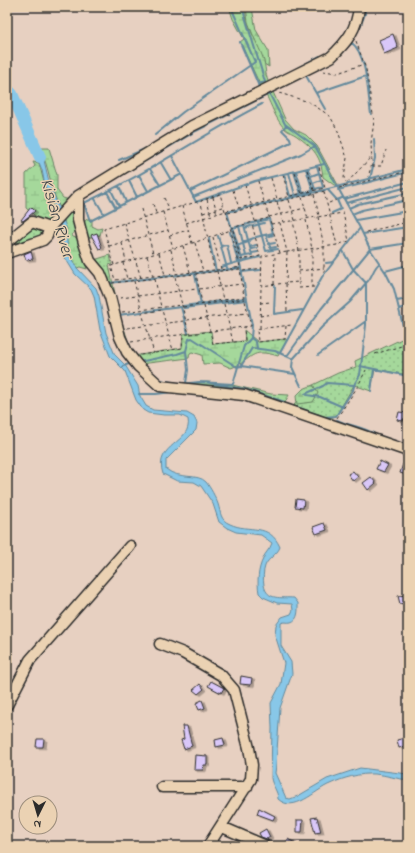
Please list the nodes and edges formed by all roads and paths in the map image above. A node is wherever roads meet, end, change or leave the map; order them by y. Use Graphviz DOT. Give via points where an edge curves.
graph roads {
  1 [pos="359,7"];
  2 [pos="351,37"];
  3 [pos="365,64"];
  4 [pos="321,70"];
  5 [pos="270,88"];
  6 [pos="386,150"];
  7 [pos="373,154"];
  8 [pos="372,166"];
  9 [pos="319,167"];
  10 [pos="307,170"];
  11 [pos="408,171"];
  12 [pos="295,173"];
  13 [pos="283,175"];
  14 [pos="368,177"];
  15 [pos="271,178"];
  16 [pos="258,181"];
  17 [pos="346,182"];
  18 [pos="245,185"];
  19 [pos="343,187"];
  20 [pos="339,188"];
  21 [pos="233,190"];
  22 [pos="325,190"];
  23 [pos="314,191"];
  24 [pos="302,194"];
  25 [pos="314,194"];
  26 [pos="302,196"];
  27 [pos="213,197"];
  28 [pos="164,198"];
  29 [pos="290,198"];
  30 [pos="207,199"];
  31 [pos="277,199"];
  32 [pos="75,200"];
  33 [pos="336,200"];
  34 [pos="200,201"];
  35 [pos="264,202"];
  36 [pos="277,202"];
  37 [pos="328,203"];
  38 [pos="153,204"];
  39 [pos="265,204"];
  40 [pos="252,205"];
  41 [pos="182,206"];
  42 [pos="223,207"];
  43 [pos="251,207"];
  44 [pos="239,208"];
  45 [pos="305,208"];
  46 [pos="141,209"];
  47 [pos="169,209"];
  48 [pos="216,209"];
  49 [pos="163,211"];
  50 [pos="210,211"];
  51 [pos="225,211"];
  52 [pos="292,211"];
  53 [pos="228,212"];
  54 [pos="156,213"];
  55 [pos="202,214"];
  56 [pos="217,214"];
  57 [pos="280,214"];
  58 [pos="331,215"];
  59 [pos="211,216"];
  60 [pos="144,217"];
  61 [pos="269,217"];
  62 [pos="318,217"];
  63 [pos="203,218"];
  64 [pos="307,220"];
  65 [pos="293,221"];
  66 [pos="295,221"];
  67 [pos="255,222"];
  68 [pos="283,222"];
  69 [pos="408,222"];
  70 [pos="124,223"];
  71 [pos="280,223"];
  72 [pos="186,224"];
  73 [pos="252,224"];
  74 [pos="271,224"];
  75 [pos="50,228"];
  76 [pos="232,229"];
  77 [pos="168,230"];
  78 [pos="188,230"];
  79 [pos="366,232"];
  80 [pos="149,235"];
  81 [pos="169,235"];
  82 [pos="213,236"];
  83 [pos="208,238"];
  84 [pos="129,240"];
  85 [pos="7,242"];
  86 [pos="122,242"];
  87 [pos="195,242"];
  88 [pos="192,243"];
  89 [pos="337,245"];
  90 [pos="109,246"];
  91 [pos="183,246"];
  92 [pos="324,247"];
  93 [pos="172,249"];
  94 [pos="312,249"];
  95 [pos="299,251"];
  96 [pos="159,252"];
  97 [pos="287,252"];
  98 [pos="7,253"];
  99 [pos="154,254"];
  100 [pos="275,254"];
  101 [pos="280,254"];
  102 [pos="147,256"];
  103 [pos="261,256"];
  104 [pos="135,259"];
  105 [pos="127,262"];
  106 [pos="123,263"];
  107 [pos="114,265"];
  108 [pos="262,268"];
  109 [pos="324,268"];
  110 [pos="221,270"];
  111 [pos="311,270"];
  112 [pos="203,271"];
  113 [pos="217,271"];
  114 [pos="243,271"];
  115 [pos="299,271"];
  116 [pos="324,272"];
  117 [pos="190,273"];
  118 [pos="100,274"];
  119 [pos="177,274"];
  120 [pos="196,274"];
  121 [pos="165,276"];
  122 [pos="175,276"];
  123 [pos="153,277"];
  124 [pos="141,278"];
  125 [pos="127,279"];
  126 [pos="155,279"];
  127 [pos="134,281"];
  128 [pos="298,282"];
  129 [pos="286,283"];
  130 [pos="242,284"];
  131 [pos="274,284"];
  132 [pos="220,286"];
  133 [pos="261,286"];
  134 [pos="197,289"];
  135 [pos="199,289"];
  136 [pos="179,291"];
  137 [pos="159,294"];
  138 [pos="138,296"];
  139 [pos="117,298"];
  140 [pos="244,299"];
  141 [pos="223,300"];
  142 [pos="271,302"];
  143 [pos="260,303"];
  144 [pos="224,304"];
  145 [pos="182,306"];
  146 [pos="204,306"];
  147 [pos="161,308"];
  148 [pos="141,310"];
  149 [pos="287,311"];
  150 [pos="120,312"];
  151 [pos="248,313"];
  152 [pos="272,314"];
  153 [pos="228,315"];
  154 [pos="260,316"];
  155 [pos="207,318"];
  156 [pos="185,320"];
  157 [pos="166,323"];
  158 [pos="292,325"];
  159 [pos="144,326"];
  160 [pos="286,326"];
  161 [pos="244,327"];
  162 [pos="230,328"];
  163 [pos="260,328"];
  164 [pos="124,329"];
  165 [pos="210,331"];
  166 [pos="183,334"];
  167 [pos="189,334"];
  168 [pos="169,336"];
  169 [pos="148,339"];
  170 [pos="129,342"];
  171 [pos="233,342"];
  172 [pos="408,344"];
  173 [pos="173,350"];
  174 [pos="154,353"];
  175 [pos="374,354"];
  176 [pos="134,356"];
  177 [pos="366,370"];
  178 [pos="335,425"];
  179 [pos="408,451"];
  180 [pos="130,546"];
  181 [pos="160,644"];
  182 [pos="7,705"];
  183 [pos="247,786"];
  184 [pos="162,787"];
  185 [pos="222,827"];
  186 [pos="208,846"];
  187 [pos="266,846"];
  1 -- 2 [label="street"];
  2 -- 3 [label="path" via="357,42"];
  2 -- 5 [label="street" via="331,57"];
  3 -- 4 [label="path" via="338,73"];
  3 -- 7 [label="path" via="374,121 371,143"];
  5 -- 17 [label="path" via="309,102 330,116 347,158 344,178"];
  5 -- 32 [label="street" via="192,126"];
  6 -- 8 [label="path" via="381,166"];
  7 -- 8 [label="path"];
  7 -- 17 [label="path"];
  8 -- 14 [label="path"];
  9 -- 22 [label="path"];
  10 -- 23 [label="path"];
  11 -- 19 [label="path"];
  12 -- 24 [label="path"];
  13 -- 29 [label="path"];
  15 -- 31 [label="path"];
  16 -- 35 [label="path"];
  17 -- 19 [label="path"];
  18 -- 40 [label="path"];
  19 -- 20 [label="path"];
  21 -- 44 [label="path"];
  22 -- 23 [label="path"];
  22 -- 25 [label="path"];
  22 -- 37 [label="path"];
  23 -- 24 [label="path"];
  24 -- 29 [label="path"];
  25 -- 26 [label="path"];
  25 -- 62 [label="path"];
  26 -- 29 [label="path"];
  26 -- 45 [label="path"];
  27 -- 30 [label="path"];
  27 -- 42 [label="path" via="220,194"];
  27 -- 48 [label="path"];
  28 -- 47 [label="path"];
  29 -- 31 [label="path"];
  29 -- 36 [label="path"];
  29 -- 52 [label="path"];
  30 -- 34 [label="path"];
  30 -- 50 [label="path"];
  31 -- 35 [label="path"];
  32 -- 75 [label="street"];
  32 -- 118 [label="street" via="90,262"];
  33 -- 37 [label="path"];
  34 -- 41 [label="path"];
  34 -- 55 [label="path"];
  35 -- 40 [label="path"];
  36 -- 39 [label="path"];
  36 -- 57 [label="path"];
  37 -- 58 [label="path"];
  38 -- 54 [label="path"];
  39 -- 43 [label="path"];
  39 -- 61 [label="path"];
  40 -- 44 [label="path"];
  41 -- 47 [label="path"];
  41 -- 72 [label="path"];
  42 -- 48 [label="path"];
  42 -- 51 [label="path"];
  43 -- 53 [label="path"];
  43 -- 67 [label="path"];
  44 -- 51 [label="path"];
  45 -- 52 [label="path"];
  45 -- 64 [label="path"];
  46 -- 60 [label="path"];
  47 -- 49 [label="path"];
  48 -- 50 [label="path"];
  48 -- 56 [label="path"];
  49 -- 54 [label="path"];
  49 -- 77 [label="path"];
  50 -- 55 [label="path"];
  50 -- 59 [label="path"];
  51 -- 56 [label="path"];
  51 -- 76 [label="path"];
  52 -- 57 [label="path"];
  52 -- 66 [label="path"];
  54 -- 60 [label="path"];
  55 -- 63 [label="path"];
  56 -- 59 [label="path"];
  57 -- 61 [label="path"];
  57 -- 68 [label="path"];
  58 -- 62 [label="path"];
  58 -- 89 [label="path"];
  58 -- 89 [label="path" via="343,213 349,241"];
  59 -- 63 [label="path"];
  60 -- 70 [label="path"];
  60 -- 80 [label="path"];
  61 -- 67 [label="path"];
  61 -- 74 [label="path"];
  62 -- 64 [label="path"];
  62 -- 92 [label="path"];
  63 -- 72 [label="path"];
  63 -- 83 [label="path"];
  64 -- 66 [label="path"];
  64 -- 94 [label="path"];
  65 -- 66 [label="path"];
  65 -- 68 [label="path"];
  65 -- 95 [label="path"];
  67 -- 76 [label="path"];
  68 -- 71 [label="path"];
  69 -- 79 [label="path"];
  70 -- 84 [label="path"];
  70 -- 90 [label="path" via="104,229"];
  71 -- 74 [label="path"];
  71 -- 97 [label="path"];
  72 -- 78 [label="path"];
  73 -- 103 [label="path"];
  74 -- 101 [label="path"];
  75 -- 85 [label="street" via="32,222"];
  75 -- 98 [label="street" via="43,240"];
  76 -- 82 [label="path"];
  76 -- 103 [label="path" via="241,260"];
  76 -- 110 [label="path" via="240,267"];
  77 -- 80 [label="path"];
  77 -- 81 [label="path"];
  78 -- 81 [label="path"];
  78 -- 88 [label="path"];
  80 -- 84 [label="path"];
  80 -- 99 [label="path"];
  81 -- 93 [label="path"];
  82 -- 83 [label="path"];
  82 -- 110 [label="path"];
  83 -- 87 [label="path"];
  83 -- 112 [label="path" via="214,270"];
  84 -- 86 [label="path"];
  84 -- 104 [label="path"];
  86 -- 90 [label="path"];
  86 -- 105 [label="path"];
  87 -- 88 [label="path"];
  87 -- 112 [label="path"];
  88 -- 91 [label="path"];
  89 -- 92 [label="path"];
  90 -- 107 [label="path"];
  91 -- 93 [label="path"];
  91 -- 117 [label="path"];
  92 -- 94 [label="path"];
  92 -- 109 [label="path"];
  93 -- 96 [label="path"];
  93 -- 119 [label="path"];
  94 -- 95 [label="path"];
  94 -- 111 [label="path"];
  95 -- 97 [label="path"];
  95 -- 115 [label="path"];
  96 -- 99 [label="path"];
  96 -- 121 [label="path"];
  97 -- 101 [label="path"];
  97 -- 129 [label="path"];
  99 -- 102 [label="path"];
  100 -- 101 [label="path"];
  100 -- 103 [label="path"];
  100 -- 131 [label="path"];
  102 -- 104 [label="path"];
  102 -- 123 [label="path"];
  103 -- 108 [label="path"];
  104 -- 105 [label="path"];
  104 -- 124 [label="path"];
  105 -- 106 [label="path"];
  106 -- 107 [label="path"];
  106 -- 125 [label="path"];
  107 -- 125 [label="path" via="111,266 115,280"];
  108 -- 114 [label="path"];
  108 -- 133 [label="path"];
  109 -- 111 [label="path"];
  109 -- 116 [label="path"];
  110 -- 113 [label="path"];
  111 -- 115 [label="path"];
  111 -- 128 [label="path" via="313,287 299,288"];
  112 -- 117 [label="path"];
  113 -- 120 [label="path"];
  113 -- 130 [label="path" via="240,269"];
  113 -- 132 [label="path"];
  115 -- 128 [label="path"];
  117 -- 119 [label="path"];
  118 -- 127 [label="path" via="108,284"];
  118 -- 178 [label="street" via="127,352 160,386 244,395"];
  119 -- 121 [label="path"];
  120 -- 122 [label="path"];
  120 -- 135 [label="path"];
  121 -- 123 [label="path"];
  122 -- 126 [label="path"];
  122 -- 136 [label="path"];
  123 -- 124 [label="path"];
  124 -- 125 [label="path"];
  126 -- 127 [label="path"];
  126 -- 137 [label="path"];
  127 -- 138 [label="path"];
  128 -- 129 [label="path"];
  129 -- 131 [label="path"];
  129 -- 149 [label="path"];
  130 -- 132 [label="path"];
  130 -- 140 [label="path"];
  131 -- 133 [label="path"];
  132 -- 135 [label="path"];
  132 -- 141 [label="path"];
  133 -- 143 [label="path"];
  134 -- 136 [label="path"];
  135 -- 141 [label="path" via="202,303"];
  136 -- 137 [label="path"];
  136 -- 145 [label="path"];
  137 -- 138 [label="path"];
  137 -- 147 [label="path"];
  138 -- 139 [label="path"];
  138 -- 148 [label="path"];
  140 -- 141 [label="path"];
  140 -- 145 [label="path"];
  140 -- 151 [label="path"];
  142 -- 143 [label="path"];
  143 -- 154 [label="path"];
  144 -- 153 [label="path"];
  145 -- 147 [label="path"];
  145 -- 156 [label="path"];
  146 -- 155 [label="path"];
  147 -- 148 [label="path"];
  148 -- 150 [label="path"];
  151 -- 153 [label="path"];
  151 -- 161 [label="path" via="251,326"];
  152 -- 154 [label="path"];
  153 -- 155 [label="path"];
  153 -- 162 [label="path"];
  154 -- 163 [label="path"];
  155 -- 156 [label="path"];
  155 -- 165 [label="path"];
  156 -- 157 [label="path"];
  156 -- 167 [label="path"];
  157 -- 159 [label="path"];
  157 -- 159 [label="path" via="162,310 142,313"];
  157 -- 168 [label="path"];
  158 -- 160 [label="path"];
  159 -- 164 [label="path"];
  159 -- 169 [label="path"];
  160 -- 163 [label="path"];
  160 -- 163 [label="path" via="285,339 258,342 257,329"];
  161 -- 162 [label="path"];
  161 -- 171 [label="path" via="246,342"];
  162 -- 165 [label="path"];
  162 -- 171 [label="path"];
  165 -- 167 [label="path"];
  165 -- 171 [label="path" via="213,344"];
  166 -- 167 [label="path"];
  166 -- 168 [label="path"];
  166 -- 173 [label="path" via="182,348"];
  168 -- 169 [label="path"];
  168 -- 173 [label="path"];
  169 -- 170 [label="path"];
  169 -- 174 [label="path"];
  172 -- 175 [label="path"];
  173 -- 174 [label="path"];
  174 -- 176 [label="path"];
  177 -- 178 [label="path" via="337,417"];
  178 -- 179 [label="street"];
  180 -- 182 [label="street" via="30,660"];
  181 -- 183 [label="street" via="183,653 221,675 234,690 252,765 251,779"];
  183 -- 184 [label="street"];
  183 -- 185 [label="street"];
  185 -- 186 [label="street"];
  185 -- 187 [label="street"];
}
